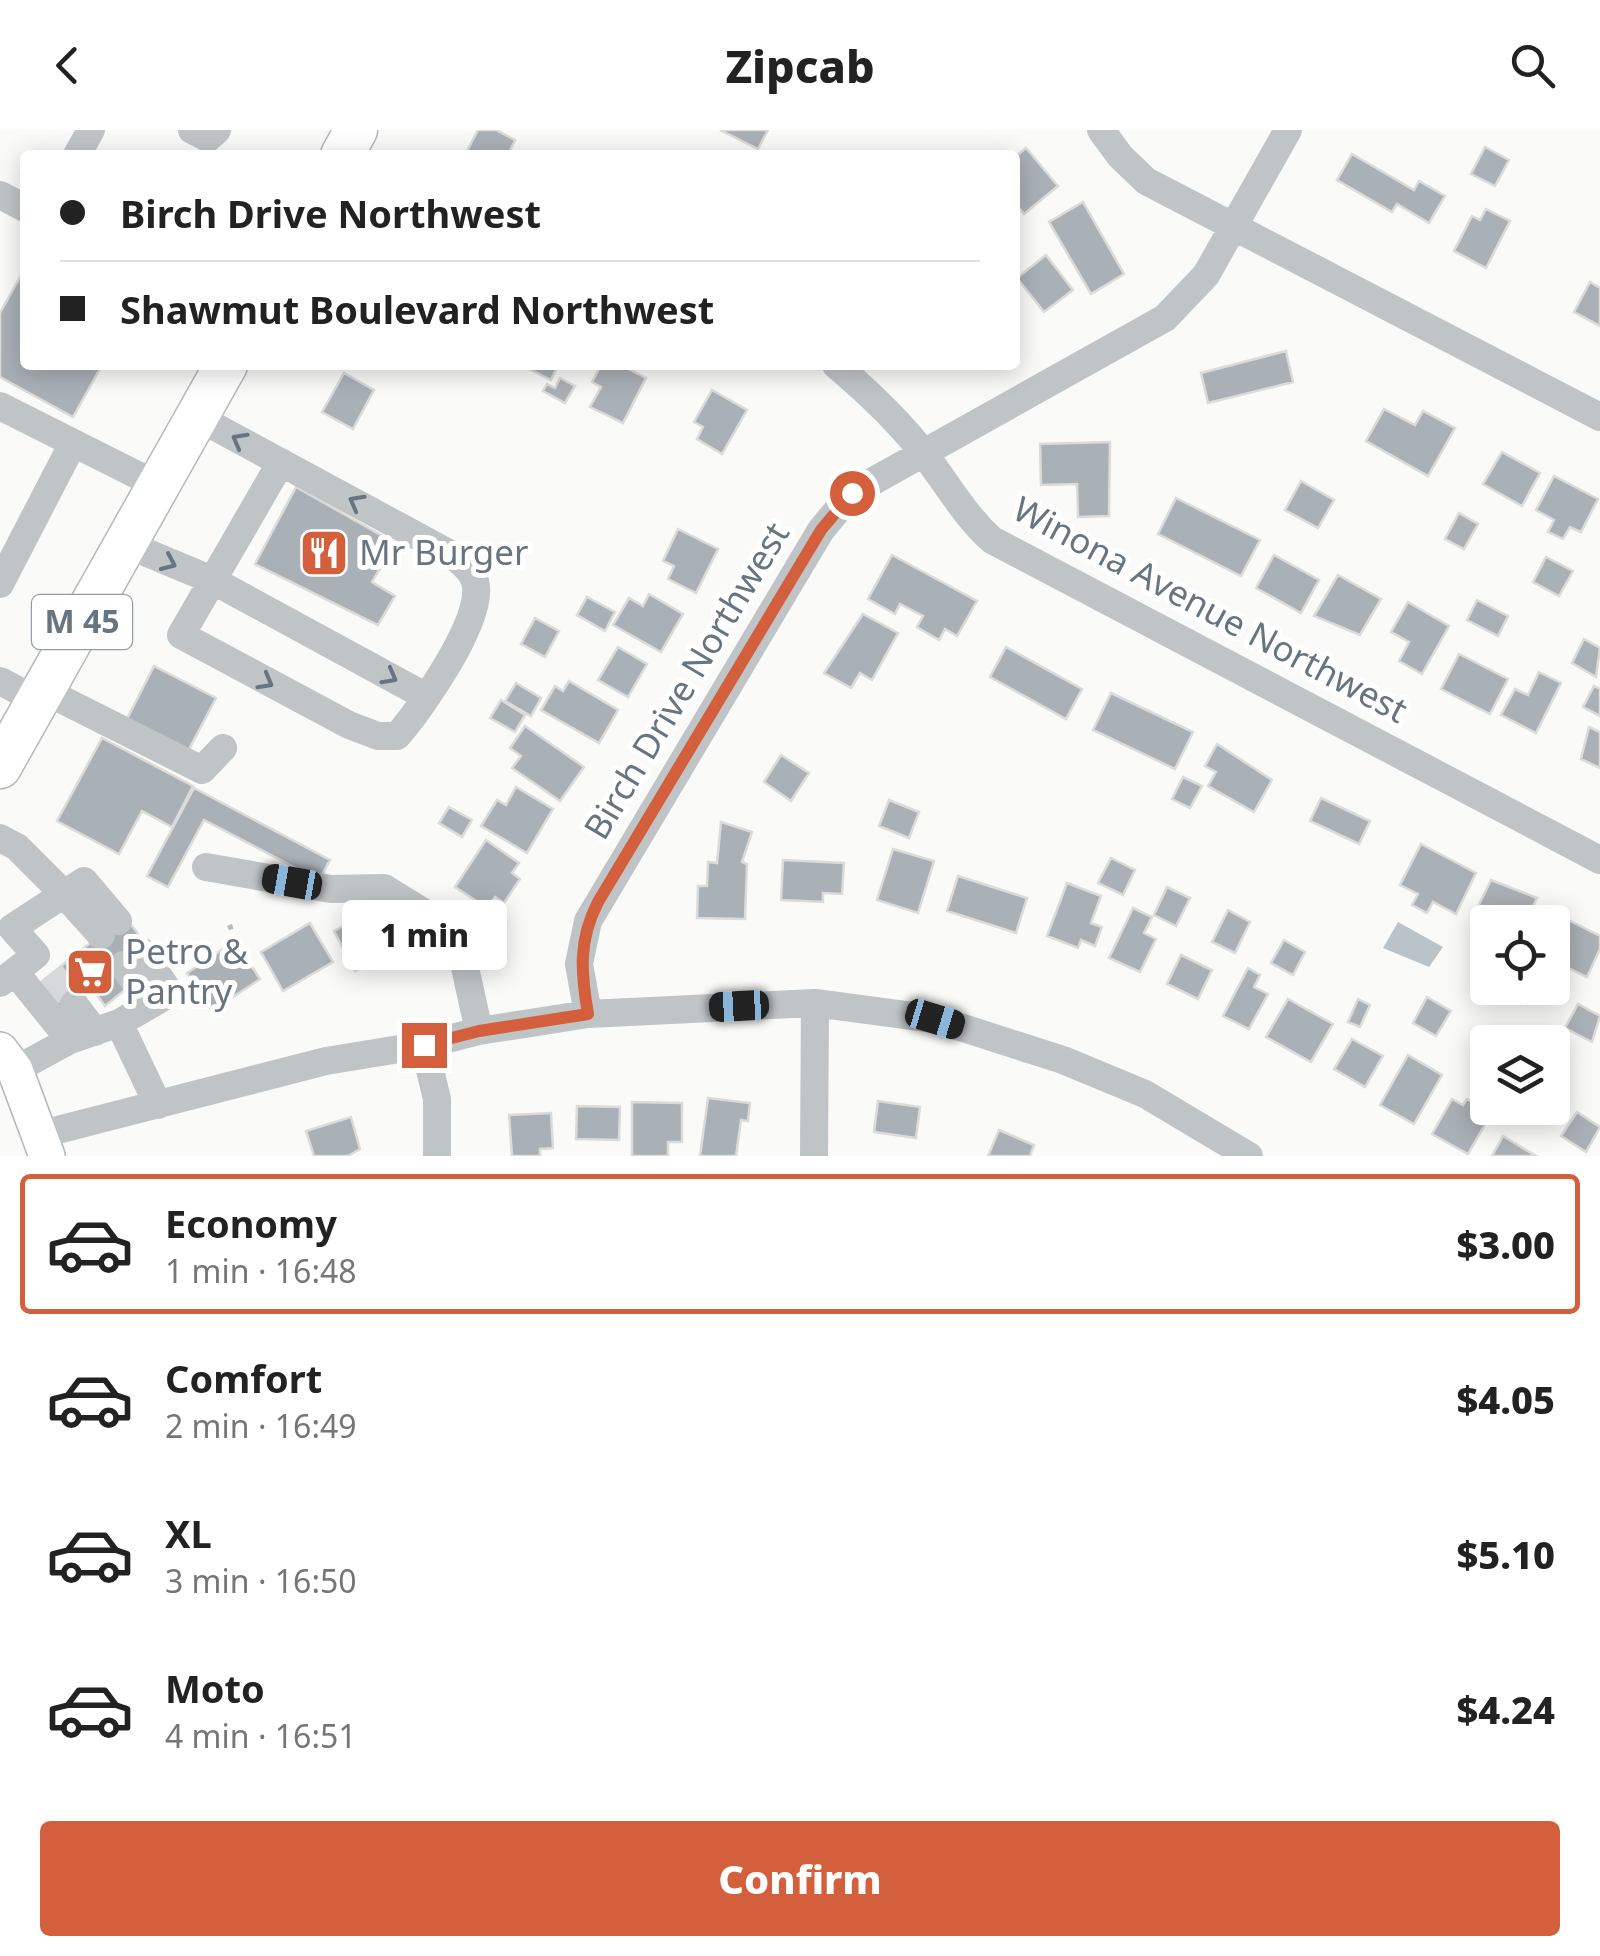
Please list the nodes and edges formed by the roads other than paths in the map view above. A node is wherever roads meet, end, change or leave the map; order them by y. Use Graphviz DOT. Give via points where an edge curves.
graph roads {
  1 [pos="192,130"];
  2 [pos="218,130"];
  3 [pos="1101,130"];
  4 [pos="1288,130"];
  5 [pos="1234,227"];
  6 [pos="223,370"];
  7 [pos="842,370"];
  8 [pos="0,406"];
  9 [pos="198,417"];
  10 [pos="1600,418"];
  11 [pos="73,443"];
  12 [pos="922,451"];
  13 [pos="281,462"];
  14 [pos="159,486"];
  15 [pos="126,544"];
  16 [pos="212,580"];
  17 [pos="0,584"];
  18 [pos="0,681"];
  19 [pos="41,696"];
  20 [pos="425,696"];
  21 [pos="223,748"];
  22 [pos="0,767"];
  23 [pos="0,838"];
  24 [pos="1600,860"];
  25 [pos="206,867"];
  26 [pos="64,894"];
  27 [pos="6,924"];
  28 [pos="109,928"];
  29 [pos="132,958"];
  30 [pos="26,971"];
  31 [pos="815,1003"];
  32 [pos="74,1004"];
  33 [pos="588,1014"];
  34 [pos="95,1031"];
  35 [pos="479,1031"];
  36 [pos="424,1045"];
  37 [pos="8,1060"];
  38 [pos="158,1105"];
  39 [pos="45,1145"];
  40 [pos="437,1156"];
  41 [pos="814,1156"];
  42 [pos="1249,1156"];
  1 -- 2 [label="street" via="208,138"];
  3 -- 5 [label="street" via="1146,181"];
  4 -- 5 [label="street, Birch Drive Northwest"];
  5 -- 10 [label="street"];
  5 -- 12 [label="street, Birch Drive Northwest" via="1206,275 1165,318"];
  6 -- 9 [label="highway, M 45"];
  7 -- 12 [label="street, Winona Avenue Northwest"];
  8 -- 11 [label="street"];
  13 -- 9 [label="street, one-way"];
  9 -- 14 [label="highway, M 45"];
  11 -- 14 [label="street"];
  11 -- 17 [label="street"];
  12 -- 24 [label="street, Winona Avenue Northwest" via="992,540"];
  12 -- 33 [label="street, Birch Drive Northwest" via="852,493 821,530 608,884 588,921 579,964"];
  13 -- 16 [label="street"];
  20 -- 13 [label="street, one-way" via="469,622 476,586 471,572 454,556"];
  14 -- 15 [label="highway, M 45"];
  15 -- 16 [label="street, one-way"];
  15 -- 19 [label="highway, M 45"];
  16 -- 20 [label="street, one-way"];
  16 -- 20 [label="street, one-way" via="181,636 283,692 378,736 397,736"];
  18 -- 19 [label="street"];
  19 -- 21 [label="street" via="202,770"];
  19 -- 22 [label="highway, M 45"];
  23 -- 26 [label="street" via="17,846"];
  25 -- 35 [label="street" via="331,888 384,888 444,925 464,963"];
  26 -- 27 [label="street"];
  26 -- 28 [label="street"];
  27 -- 30 [label="street"];
  29 -- 34 [label="street" via="150,1005"];
  30 -- 34 [label="street"];
  31 -- 33 [label="street"];
  31 -- 41 [label="street"];
  31 -- 42 [label="street" via="935,1019 1063,1060 1145,1094"];
  32 -- 34 [label="street"];
  33 -- 35 [label="street"];
  34 -- 37 [label="street"];
  34 -- 38 [label="street"];
  35 -- 36 [label="street"];
  36 -- 38 [label="street" via="326,1061"];
  36 -- 40 [label="street" via="437,1099"];
  37 -- 39 [label="main road"];
  38 -- 39 [label="street"];
}
